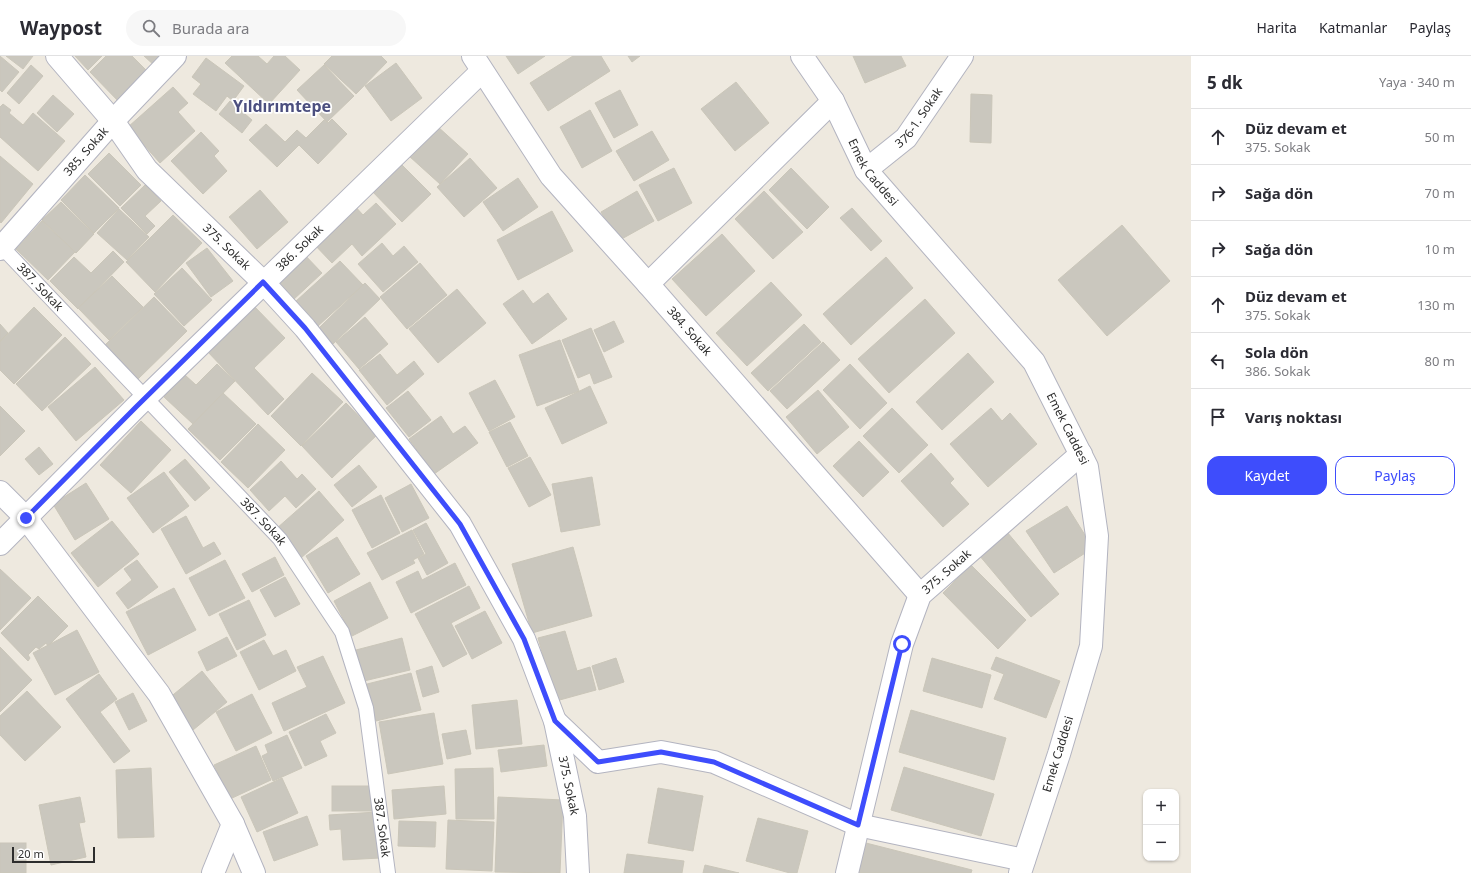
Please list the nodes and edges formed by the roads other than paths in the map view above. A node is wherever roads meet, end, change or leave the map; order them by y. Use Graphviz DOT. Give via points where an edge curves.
graph roads {
  1 [pos="57,56"];
  2 [pos="175,56"];
  3 [pos="802,56"];
  4 [pos="962,56"];
  5 [pos="477,64"];
  6 [pos="833,101"];
  7 [pos="114,121"];
  8 [pos="866,170"];
  9 [pos="1,247"];
  10 [pos="263,282"];
  11 [pos="648,284"];
  12 [pos="146,397"];
  13 [pos="1081,454"];
  14 [pos="0,492"];
  15 [pos="26,518"];
  16 [pos="0,544"];
  17 [pos="920,595"];
  18 [pos="555,721"];
  19 [pos="233,824"];
  20 [pos="858,825"];
  21 [pos="1022,866"];
  22 [pos="213,873"];
  23 [pos="254,873"];
  24 [pos="388,873"];
  25 [pos="578,873"];
  26 [pos="846,873"];
  1 -- 7 [label="street, 375. Sokak"];
  2 -- 7 [label="street, 385. Sokak"];
  3 -- 6 [label="street, Emek Caddesi"];
  4 -- 8 [label="street, 376-1. Sokak" via="906,138"];
  5 -- 10 [label="street, 386. Sokak"];
  5 -- 11 [label="street, 384. Sokak" via="551,176"];
  6 -- 8 [label="street, Emek Caddesi"];
  6 -- 11 [label="street"];
  7 -- 9 [label="street, 385. Sokak"];
  7 -- 10 [label="street, 375. Sokak" via="147,170"];
  8 -- 13 [label="street, Emek Caddesi" via="1034,362"];
  9 -- 12 [label="lane, 387. Sokak"];
  10 -- 12 [label="street, 386. Sokak"];
  10 -- 18 [label="street, 375. Sokak" via="305,328 460,524 524,639"];
  11 -- 17 [label="street, 384. Sokak"];
  12 -- 15 [label="street, 386. Sokak"];
  12 -- 24 [label="lane, 387. Sokak" via="280,539 342,632 366,708"];
  13 -- 17 [label="street, 375. Sokak"];
  13 -- 21 [label="street, Emek Caddesi" via="1087,467 1097,536 1091,646"];
  14 -- 15 [label="street"];
  15 -- 16 [label="street, 386. Sokak"];
  15 -- 19 [label="street" via="159,694"];
  17 -- 20 [label="street, 375. Sokak" via="902,644"];
  18 -- 20 [label="street" via="598,762 661,752 714,762"];
  18 -- 25 [label="street, 375. Sokak" via="575,816"];
  19 -- 22 [label="street"];
  19 -- 23 [label="street"];
  20 -- 21 [label="street"];
  20 -- 26 [label="street, 375. Sokak"];
}
